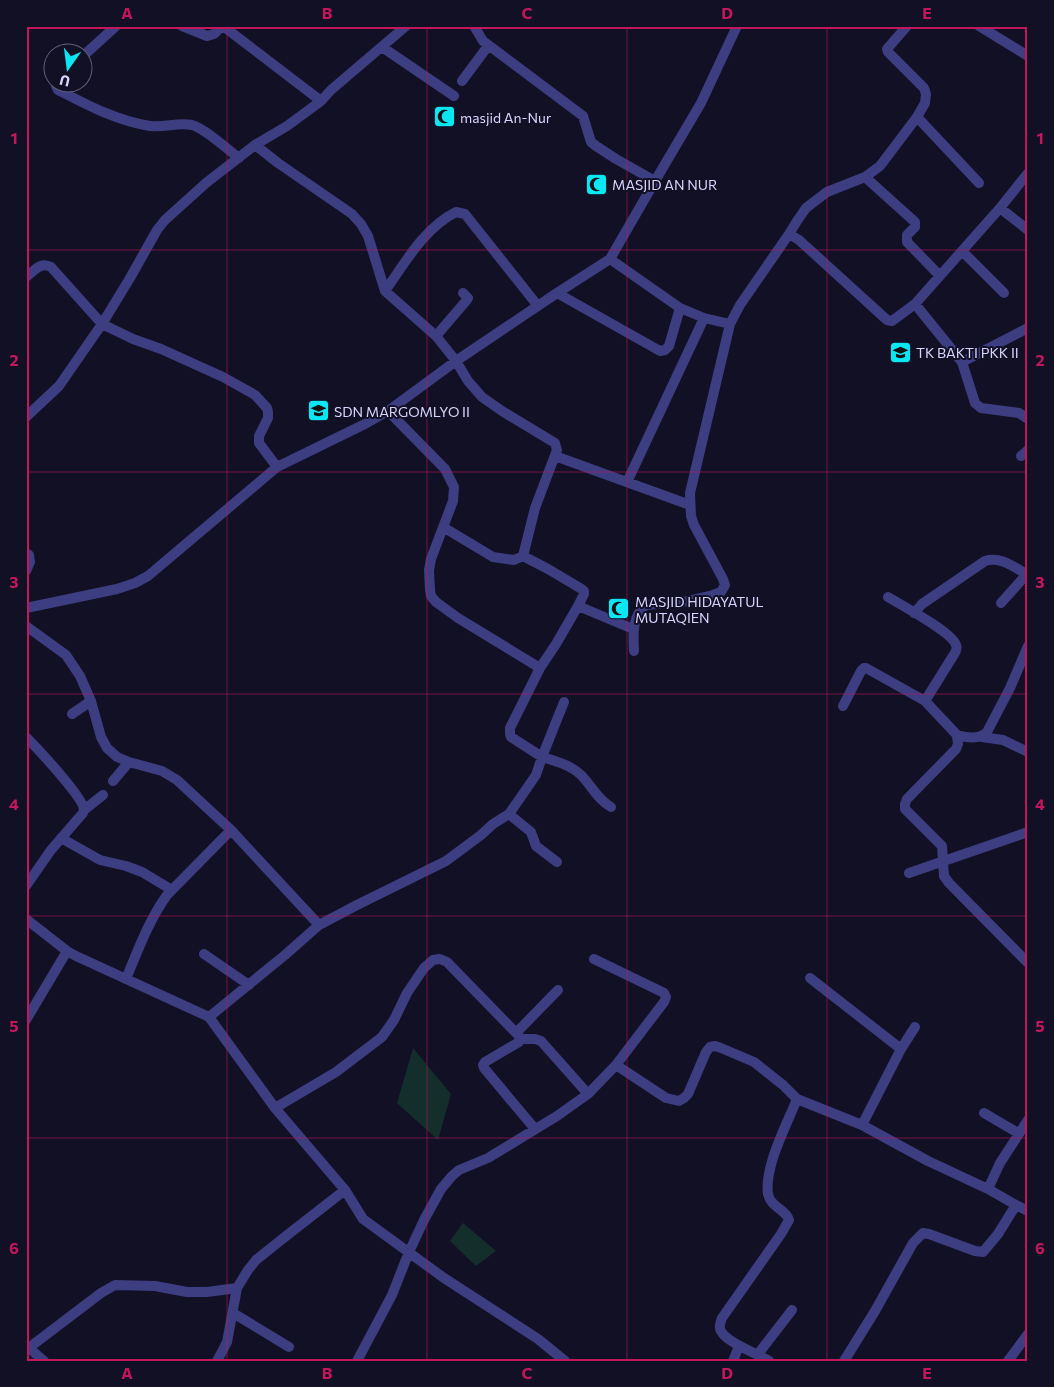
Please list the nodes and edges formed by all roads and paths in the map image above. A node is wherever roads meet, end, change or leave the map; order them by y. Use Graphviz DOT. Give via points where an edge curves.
graph roads {
  1 [pos="116,26"];
  2 [pos="182,26"];
  3 [pos="223,26"];
  4 [pos="406,26"];
  5 [pos="474,26"];
  6 [pos="737,26"];
  7 [pos="907,26"];
  8 [pos="979,26"];
  9 [pos="488,46"];
  10 [pos="382,47"];
  11 [pos="92,48"];
  12 [pos="1028,56"];
  13 [pos="462,81"];
  14 [pos="62,92"];
  15 [pos="454,96"];
  16 [pos="321,101"];
  17 [pos="917,118"];
  18 [pos="255,145"];
  19 [pos="239,158"];
  20 [pos="1028,173"];
  21 [pos="865,177"];
  22 [pos="655,181"];
  23 [pos="979,183"];
  24 [pos="1000,208"];
  25 [pos="1028,230"];
  26 [pos="789,234"];
  27 [pos="962,251"];
  28 [pos="610,259"];
  29 [pos="940,276"];
  30 [pos="26,277"];
  31 [pos="385,291"];
  32 [pos="463,293"];
  33 [pos="557,293"];
  34 [pos="1004,293"];
  35 [pos="915,304"];
  36 [pos="538,306"];
  37 [pos="680,308"];
  38 [pos="704,318"];
  39 [pos="102,324"];
  40 [pos="730,324"];
  41 [pos="1028,328"];
  42 [pos="436,336"];
  43 [pos="456,361"];
  44 [pos="962,362"];
  45 [pos="388,412"];
  46 [pos="26,417"];
  47 [pos="1028,419"];
  48 [pos="555,456"];
  49 [pos="277,467"];
  50 [pos="627,482"];
  51 [pos="690,505"];
  52 [pos="443,527"];
  53 [pos="26,553"];
  54 [pos="523,556"];
  55 [pos="26,571"];
  56 [pos="1027,575"];
  57 [pos="888,597"];
  58 [pos="1002,603"];
  59 [pos="578,606"];
  60 [pos="26,608"];
  61 [pos="914,613"];
  62 [pos="26,626"];
  63 [pos="633,629"];
  64 [pos="1028,646"];
  65 [pos="634,652"];
  66 [pos="540,668"];
  67 [pos="92,701"];
  68 [pos="925,701"];
  69 [pos="564,702"];
  70 [pos="843,706"];
  71 [pos="72,714"];
  72 [pos="957,735"];
  73 [pos="26,737"];
  74 [pos="982,737"];
  75 [pos="1028,752"];
  76 [pos="542,757"];
  77 [pos="129,762"];
  78 [pos="113,781"];
  79 [pos="103,795"];
  80 [pos="611,807"];
  81 [pos="84,810"];
  82 [pos="509,814"];
  83 [pos="231,830"];
  84 [pos="1028,832"];
  85 [pos="62,838"];
  86 [pos="557,862"];
  87 [pos="944,862"];
  88 [pos="910,873"];
  89 [pos="26,886"];
  90 [pos="172,890"];
  91 [pos="26,919"];
  92 [pos="319,925"];
  93 [pos="67,951"];
  94 [pos="204,954"];
  95 [pos="594,959"];
  96 [pos="1028,963"];
  97 [pos="810,978"];
  98 [pos="126,979"];
  99 [pos="249,985"];
  100 [pos="558,990"];
  101 [pos="209,1017"];
  102 [pos="26,1020"];
  103 [pos="915,1027"];
  104 [pos="518,1035"];
  105 [pos="901,1050"];
  106 [pos="616,1064"];
  107 [pos="588,1094"];
  108 [pos="797,1099"];
  109 [pos="275,1108"];
  110 [pos="984,1113"];
  111 [pos="1028,1120"];
  112 [pos="862,1125"];
  113 [pos="535,1129"];
  114 [pos="1018,1133"];
  115 [pos="345,1190"];
  116 [pos="988,1190"];
  117 [pos="1016,1204"];
  118 [pos="1028,1211"];
  119 [pos="409,1252"];
  120 [pos="237,1288"];
  121 [pos="792,1310"];
  122 [pos="233,1313"];
  123 [pos="1028,1334"];
  124 [pos="739,1346"];
  125 [pos="289,1347"];
  126 [pos="28,1349"];
  127 [pos="758,1354"];
  128 [pos="44,1361"];
  129 [pos="217,1361"];
  130 [pos="357,1361"];
  131 [pos="565,1361"];
  132 [pos="733,1361"];
  133 [pos="769,1361"];
  134 [pos="844,1361"];
  135 [pos="1008,1361"];
  1 -- 11 [label="street"];
  2 -- 3 [label="street" via="207,36"];
  3 -- 16 [label="street"];
  4 -- 10 [label="street"];
  5 -- 9 [label="street"];
  6 -- 22 [label="street" via="701,103"];
  7 -- 17 [label="street" via="888,52 924,88 925,103"];
  8 -- 12 [label="street"];
  9 -- 13 [label="street"];
  9 -- 22 [label="street" via="583,116 591,142"];
  10 -- 15 [label="street"];
  10 -- 16 [label="street"];
  14 -- 19 [label="street" via="128,122 151,126 182,124 198,128"];
  16 -- 18 [label="street"];
  17 -- 21 [label="street" via="880,166"];
  17 -- 23 [label="street"];
  18 -- 19 [label="street"];
  18 -- 31 [label="street" via="357,219 368,236"];
  19 -- 39 [label="street" via="206,183 157,230"];
  20 -- 24 [label="street"];
  21 -- 26 [label="street" via="827,192 806,208"];
  21 -- 29 [label="street" via="915,222 915,227 907,235 907,242"];
  22 -- 28 [label="street"];
  24 -- 25 [label="street"];
  24 -- 27 [label="street"];
  26 -- 35 [label="street" via="887,320 892,321"];
  26 -- 40 [label="street"];
  27 -- 29 [label="street"];
  27 -- 34 [label="street"];
  28 -- 33 [label="street"];
  28 -- 37 [label="street"];
  29 -- 35 [label="street"];
  30 -- 39 [label="street" via="41,264 51,266"];
  31 -- 36 [label="street" via="418,243 456,212 465,214"];
  31 -- 42 [label="street"];
  32 -- 42 [label="street" via="468,298"];
  33 -- 36 [label="street"];
  33 -- 37 [label="street" via="660,352 669,346"];
  35 -- 44 [label="street"];
  36 -- 43 [label="street"];
  37 -- 38 [label="street"];
  38 -- 40 [label="street"];
  38 -- 50 [label="street"];
  39 -- 46 [label="street" via="59,386"];
  39 -- 49 [label="street" via="223,377 255,395 268,412 259,442"];
  40 -- 51 [label="street" via="690,493"];
  41 -- 44 [label="street"];
  42 -- 43 [label="street"];
  43 -- 45 [label="street"];
  43 -- 48 [label="street" via="482,397 555,443"];
  44 -- 47 [label="street" via="978,406 1019,413"];
  45 -- 49 [label="street"];
  45 -- 52 [label="street" via="451,478 454,494"];
  48 -- 50 [label="street"];
  48 -- 54 [label="street" via="535,508"];
  49 -- 60 [label="street" via="141,579 116,589"];
  50 -- 51 [label="street"];
  51 -- 63 [label="street" via="694,525 725,585 721,592 713,595 646,605 639,612"];
  52 -- 54 [label="street" via="493,557 514,560"];
  52 -- 66 [label="street" via="429,570 431,596 458,618"];
  53 -- 55 [label="street" via="30,562"];
  54 -- 59 [label="street" via="584,591"];
  56 -- 58 [label="street"];
  56 -- 61 [label="street" via="999,560 984,561"];
  57 -- 61 [label="street"];
  59 -- 63 [label="street"];
  59 -- 66 [label="street"];
  61 -- 68 [label="street" via="949,635 956,644 953,656"];
  62 -- 67 [label="street" via="66,654"];
  63 -- 65 [label="street"];
  64 -- 74 [label="street" via="1010,688"];
  66 -- 76 [label="street" via="510,734 511,738"];
  67 -- 71 [label="street"];
  67 -- 77 [label="street" via="107,748"];
  68 -- 70 [label="street" via="864,668"];
  68 -- 72 [label="street"];
  69 -- 76 [label="street"];
  72 -- 74 [label="street"];
  72 -- 87 [label="street" via="956,749 904,804 905,809 942,846"];
  73 -- 81 [label="street" via="72,788"];
  74 -- 75 [label="street" via="1003,740"];
  76 -- 80 [label="street" via="577,771 602,802"];
  76 -- 82 [label="street" via="536,775"];
  77 -- 78 [label="street"];
  77 -- 83 [label="street" via="162,771 177,780"];
  79 -- 81 [label="street"];
  81 -- 85 [label="street"];
  82 -- 86 [label="street" via="532,832 536,846"];
  82 -- 92 [label="street" via="446,861"];
  83 -- 90 [label="street"];
  83 -- 92 [label="street"];
  84 -- 87 [label="street"];
  85 -- 89 [label="street"];
  85 -- 90 [label="street" via="100,860 142,872"];
  87 -- 88 [label="street"];
  87 -- 96 [label="street" via="944,876 949,884"];
  90 -- 98 [label="street" via="153,917"];
  91 -- 93 [label="street"];
  92 -- 99 [label="street"];
  93 -- 98 [label="street"];
  93 -- 102 [label="street"];
  94 -- 99 [label="street"];
  95 -- 106 [label="street" via="664,993 666,998"];
  97 -- 105 [label="street"];
  98 -- 101 [label="street"];
  99 -- 101 [label="street"];
  100 -- 104 [label="street"];
  101 -- 109 [label="street"];
  103 -- 105 [label="street"];
  104 -- 107 [label="street" via="540,1041"];
  104 -- 109 [label="street" via="447,962 433,960 407,993 382,1036 336,1072"];
  104 -- 113 [label="street" via="519,1042 483,1065"];
  105 -- 112 [label="street"];
  106 -- 107 [label="street"];
  106 -- 108 [label="street" via="666,1098 679,1101 688,1094 706,1052 715,1046 754,1062"];
  107 -- 113 [label="street"];
  108 -- 112 [label="street"];
  108 -- 124 [label="street" via="769,1171 768,1195 789,1220 720,1323 722,1334"];
  109 -- 115 [label="street"];
  110 -- 114 [label="street"];
  111 -- 114 [label="street"];
  112 -- 116 [label="street"];
  113 -- 119 [label="street" via="452,1176 441,1189"];
  114 -- 116 [label="street"];
  115 -- 119 [label="street" via="363,1219"];
  115 -- 120 [label="street" via="256,1260"];
  116 -- 117 [label="street"];
  117 -- 118 [label="street"];
  117 -- 134 [label="street" via="983,1252 929,1234 919,1236"];
  119 -- 130 [label="street" via="392,1295"];
  119 -- 131 [label="street" via="538,1339"];
  120 -- 122 [label="street"];
  120 -- 126 [label="street" via="187,1292 115,1284"];
  121 -- 127 [label="street"];
  122 -- 125 [label="street"];
  122 -- 129 [label="street" via="227,1342"];
  123 -- 135 [label="street"];
  124 -- 127 [label="street"];
  124 -- 132 [label="street"];
  126 -- 128 [label="street"];
  127 -- 133 [label="street"];
}
